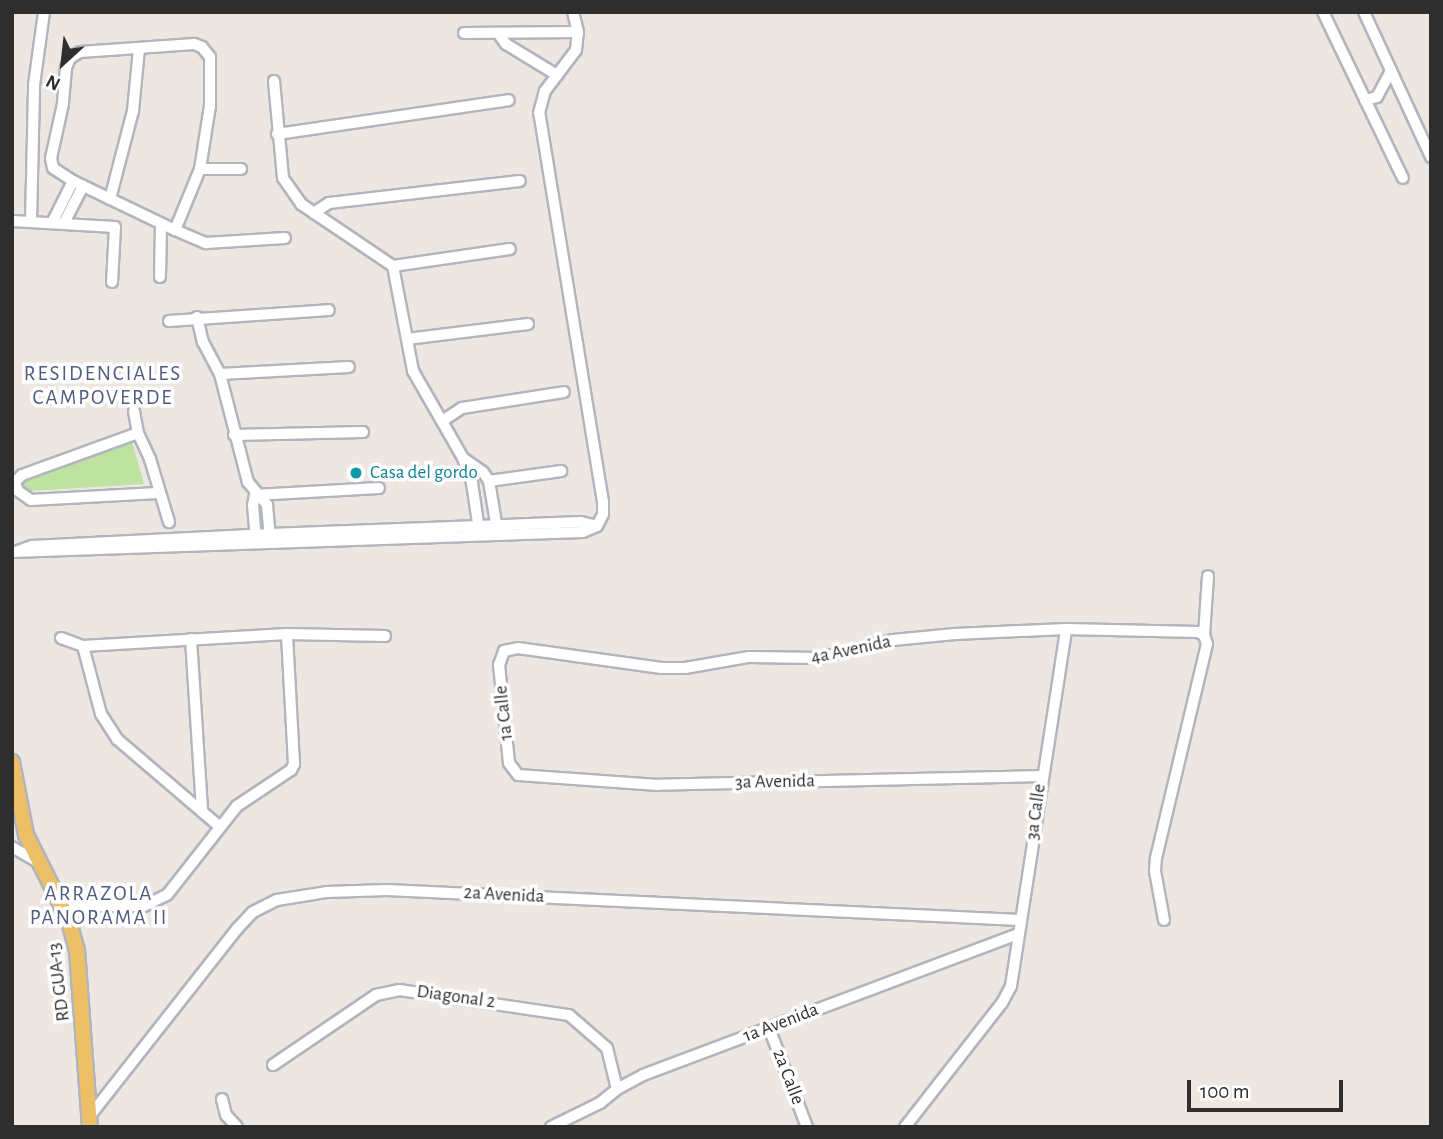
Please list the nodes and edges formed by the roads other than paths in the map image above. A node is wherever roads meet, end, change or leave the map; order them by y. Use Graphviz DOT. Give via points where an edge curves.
graph roads {
  1 [pos="44,12"];
  2 [pos="573,12"];
  3 [pos="1323,12"];
  4 [pos="1364,12"];
  5 [pos="578,32"];
  6 [pos="464,33"];
  7 [pos="498,33"];
  8 [pos="139,49"];
  9 [pos="1391,71"];
  10 [pos="557,75"];
  11 [pos="274,81"];
  12 [pos="509,100"];
  13 [pos="1365,100"];
  14 [pos="277,134"];
  15 [pos="1431,157"];
  16 [pos="200,169"];
  17 [pos="241,169"];
  18 [pos="1404,178"];
  19 [pos="520,181"];
  20 [pos="78,183"];
  21 [pos="110,199"];
  22 [pos="314,213"];
  23 [pos="12,221"];
  24 [pos="31,222"];
  25 [pos="58,223"];
  26 [pos="161,224"];
  27 [pos="175,230"];
  28 [pos="285,239"];
  29 [pos="510,250"];
  30 [pos="393,266"];
  31 [pos="160,277"];
  32 [pos="113,282"];
  33 [pos="329,310"];
  34 [pos="197,317"];
  35 [pos="170,321"];
  36 [pos="528,324"];
  37 [pos="407,339"];
  38 [pos="349,367"];
  39 [pos="220,374"];
  40 [pos="564,392"];
  41 [pos="134,411"];
  42 [pos="442,421"];
  43 [pos="363,432"];
  44 [pos="138,433"];
  45 [pos="234,435"];
  46 [pos="463,458"];
  47 [pos="561,471"];
  48 [pos="489,481"];
  49 [pos="14,487"];
  50 [pos="379,488"];
  51 [pos="158,493"];
  52 [pos="256,495"];
  53 [pos="169,522"];
  54 [pos="497,530"];
  55 [pos="479,531"];
  56 [pos="270,539"];
  57 [pos="256,540"];
  58 [pos="13,550"];
  59 [pos="1208,576"];
  60 [pos="1066,629"];
  61 [pos="287,634"];
  62 [pos="1204,635"];
  63 [pos="385,636"];
  64 [pos="61,638"];
  65 [pos="191,639"];
  66 [pos="83,646"];
  67 [pos="502,655"];
  68 [pos="12,762"];
  69 [pos="512,770"];
  70 [pos="1041,776"];
  71 [pos="202,810"];
  72 [pos="219,826"];
  73 [pos="12,847"];
  74 [pos="36,860"];
  75 [pos="62,905"];
  76 [pos="1020,920"];
  77 [pos="1164,920"];
  78 [pos="1018,934"];
  79 [pos="769,1028"];
  80 [pos="273,1065"];
  81 [pos="617,1089"];
  82 [pos="222,1098"];
  83 [pos="90,1122"];
  84 [pos="237,1127"];
  85 [pos="551,1127"];
  86 [pos="807,1127"];
  87 [pos="905,1127"];
  1 -- 24 [label="street" via="34,85"];
  2 -- 5 [label="street"];
  3 -- 13 [label="street"];
  4 -- 9 [label="street"];
  5 -- 7 [label="street"];
  5 -- 10 [label="street" via="572,55"];
  6 -- 7 [label="street"];
  7 -- 10 [label="street" via="506,44"];
  8 -- 16 [label="street" via="194,44 210,57 210,106"];
  8 -- 20 [label="street" via="80,52 66,68 51,158 53,168"];
  8 -- 21 [label="street" via="133,111"];
  9 -- 13 [label="street" via="1377,97"];
  9 -- 15 [label="street"];
  10 -- 54 [label="street" via="545,92 539,113 604,509 597,526 583,532"];
  11 -- 14 [label="street"];
  12 -- 14 [label="street"];
  13 -- 18 [label="street"];
  14 -- 22 [label="street" via="283,178 301,204"];
  16 -- 17 [label="street"];
  16 -- 27 [label="street"];
  19 -- 22 [label="street" via="330,203"];
  20 -- 21 [label="street"];
  20 -- 25 [label="street"];
  21 -- 26 [label="street"];
  22 -- 30 [label="street"];
  23 -- 24 [label="street"];
  24 -- 25 [label="street"];
  25 -- 32 [label="street" via="115,227"];
  26 -- 27 [label="street"];
  26 -- 31 [label="street"];
  27 -- 28 [label="street" via="206,243"];
  29 -- 30 [label="street"];
  30 -- 37 [label="street"];
  33 -- 34 [label="street"];
  34 -- 35 [label="street"];
  34 -- 39 [label="street" via="203,342"];
  36 -- 37 [label="street"];
  37 -- 42 [label="street" via="413,372"];
  38 -- 39 [label="street"];
  39 -- 45 [label="street"];
  40 -- 42 [label="street" via="462,408"];
  41 -- 44 [label="street"];
  42 -- 46 [label="street"];
  43 -- 45 [label="street"];
  44 -- 49 [label="street" via="22,475"];
  44 -- 51 [label="street"];
  45 -- 52 [label="street"];
  46 -- 48 [label="street"];
  46 -- 55 [label="street"];
  47 -- 48 [label="street"];
  48 -- 54 [label="street"];
  49 -- 51 [label="street" via="31,500"];
  50 -- 52 [label="street"];
  51 -- 53 [label="street"];
  52 -- 56 [label="street" via="267,505"];
  52 -- 57 [label="street"];
  54 -- 55 [label="street"];
  55 -- 56 [label="street"];
  56 -- 57 [label="street"];
  57 -- 58 [label="street"];
  59 -- 62 [label="street"];
  60 -- 62 [label="street, 4a Avenida"];
  60 -- 67 [label="street, 4a Avenida" via="893,640 820,658 749,657 685,668 518,648"];
  60 -- 70 [label="street, 3a Calle"];
  61 -- 63 [label="street"];
  61 -- 65 [label="street"];
  61 -- 72 [label="street" via="294,765 237,806"];
  62 -- 77 [label="street" via="1207,644 1156,858"];
  64 -- 66 [label="street"];
  65 -- 66 [label="street"];
  65 -- 71 [label="street"];
  66 -- 71 [label="street" via="101,714 117,739"];
  67 -- 69 [label="street, 1a Calle" via="499,664"];
  68 -- 74 [label="main road, RD GUA-13" via="20,817"];
  69 -- 70 [label="street, 3a Avenida" via="527,776 659,785"];
  70 -- 76 [label="street, 3a Calle"];
  71 -- 72 [label="street"];
  72 -- 75 [label="street" via="167,895 144,906"];
  73 -- 74 [label="street"];
  74 -- 75 [label="main road, RD GUA-13"];
  75 -- 83 [label="main road, RD GUA-13" via="77,950"];
  76 -- 78 [label="street, 3a Calle"];
  76 -- 83 [label="street, 2a Avenida" via="387,890 327,892 276,901 253,912 237,929"];
  78 -- 79 [label="street, 1a Avenida"];
  78 -- 87 [label="street, 3a Calle" via="1007,995"];
  79 -- 81 [label="street, 1a Avenida"];
  79 -- 86 [label="street, 2a Calle"];
  80 -- 81 [label="street, Diagonal 2" via="376,995 399,990 569,1015 607,1048"];
  81 -- 85 [label="street, 1a Avenida" via="600,1103"];
  82 -- 84 [label="street" via="226,1115"];
}
